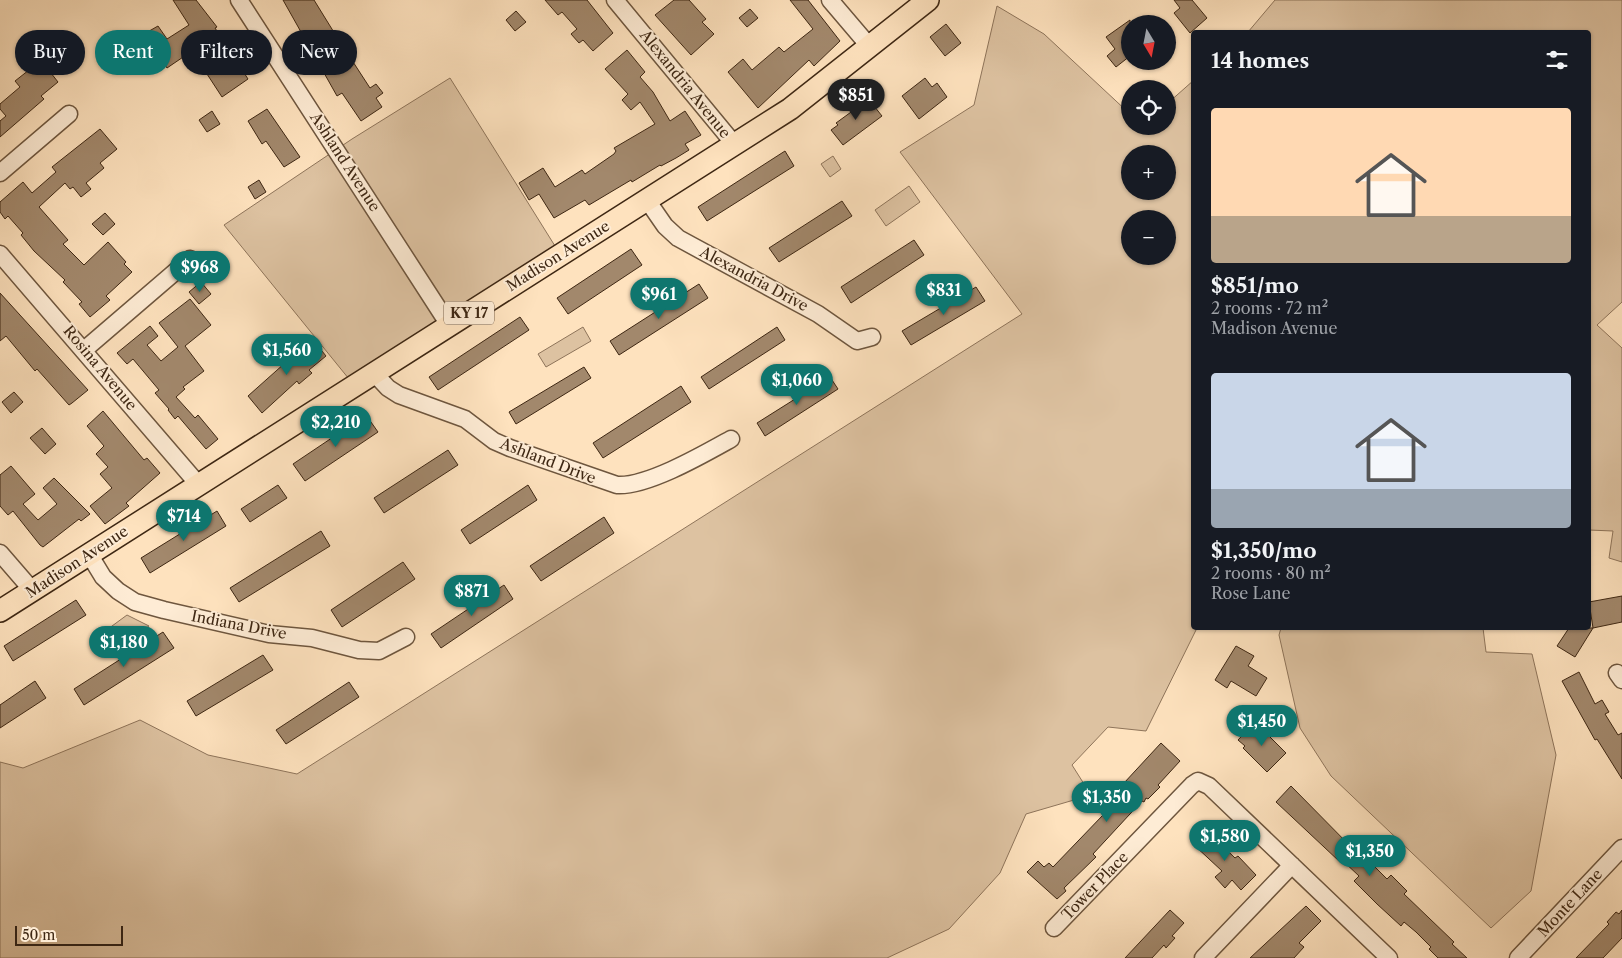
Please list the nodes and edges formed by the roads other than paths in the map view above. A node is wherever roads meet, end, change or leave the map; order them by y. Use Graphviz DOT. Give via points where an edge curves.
graph roads {
  1 [pos="240,0"];
  2 [pos="615,0"];
  3 [pos="830,0"];
  4 [pos="928,0"];
  5 [pos="870,47"];
  6 [pos="69,114"];
  7 [pos="735,145"];
  8 [pos="0,173"];
  9 [pos="648,200"];
  10 [pos="0,254"];
  11 [pos="190,259"];
  12 [pos="449,325"];
  13 [pos="872,338"];
  14 [pos="84,350"];
  15 [pos="374,373"];
  16 [pos="731,439"];
  17 [pos="198,484"];
  18 [pos="0,553"];
  19 [pos="89,554"];
  20 [pos="32,590"];
  21 [pos="0,610"];
  22 [pos="406,636"];
  23 [pos="1622,848"];
  24 [pos="1292,865"];
  25 [pos="1054,928"];
  26 [pos="1204,958"];
  27 [pos="1389,958"];
  28 [pos="1518,958"];
  1 -- 12 [label="street, Ashland Avenue"];
  2 -- 7 [label="street, Alexandria Avenue"];
  3 -- 5 [label="street"];
  4 -- 5 [label="main road, Madison Avenue / KY 17"];
  5 -- 7 [label="main road, Madison Avenue / KY 17" via="801,102"];
  6 -- 8 [label="street"];
  7 -- 9 [label="main road, Madison Avenue / KY 17"];
  9 -- 12 [label="main road, Madison Avenue / KY 17"];
  9 -- 13 [label="street, Alexandria Drive" via="665,226 678,238 818,314 857,341"];
  10 -- 14 [label="street, Rosina Avenue"];
  11 -- 14 [label="street"];
  12 -- 15 [label="main road, Madison Avenue / KY 17"];
  14 -- 17 [label="street, Rosina Avenue"];
  15 -- 16 [label="street, Ashland Drive" via="399,395 465,419 502,444 617,485 648,480"];
  15 -- 17 [label="main road, Madison Avenue / KY 17"];
  17 -- 19 [label="main road, Madison Avenue / KY 17"];
  18 -- 20 [label="street"];
  19 -- 20 [label="main road, Madison Avenue / KY 17"];
  19 -- 22 [label="street, Indiana Drive" via="103,576 118,591 135,602 164,610 268,634 312,638 359,650 379,652"];
  20 -- 21 [label="main road, Madison Avenue / KY 17"];
  23 -- 28 [label="street, Monte Lane"];
  24 -- 25 [label="street, Tower Place" via="1209,786 1198,781"];
  24 -- 26 [label="street"];
  24 -- 27 [label="street"];
}
